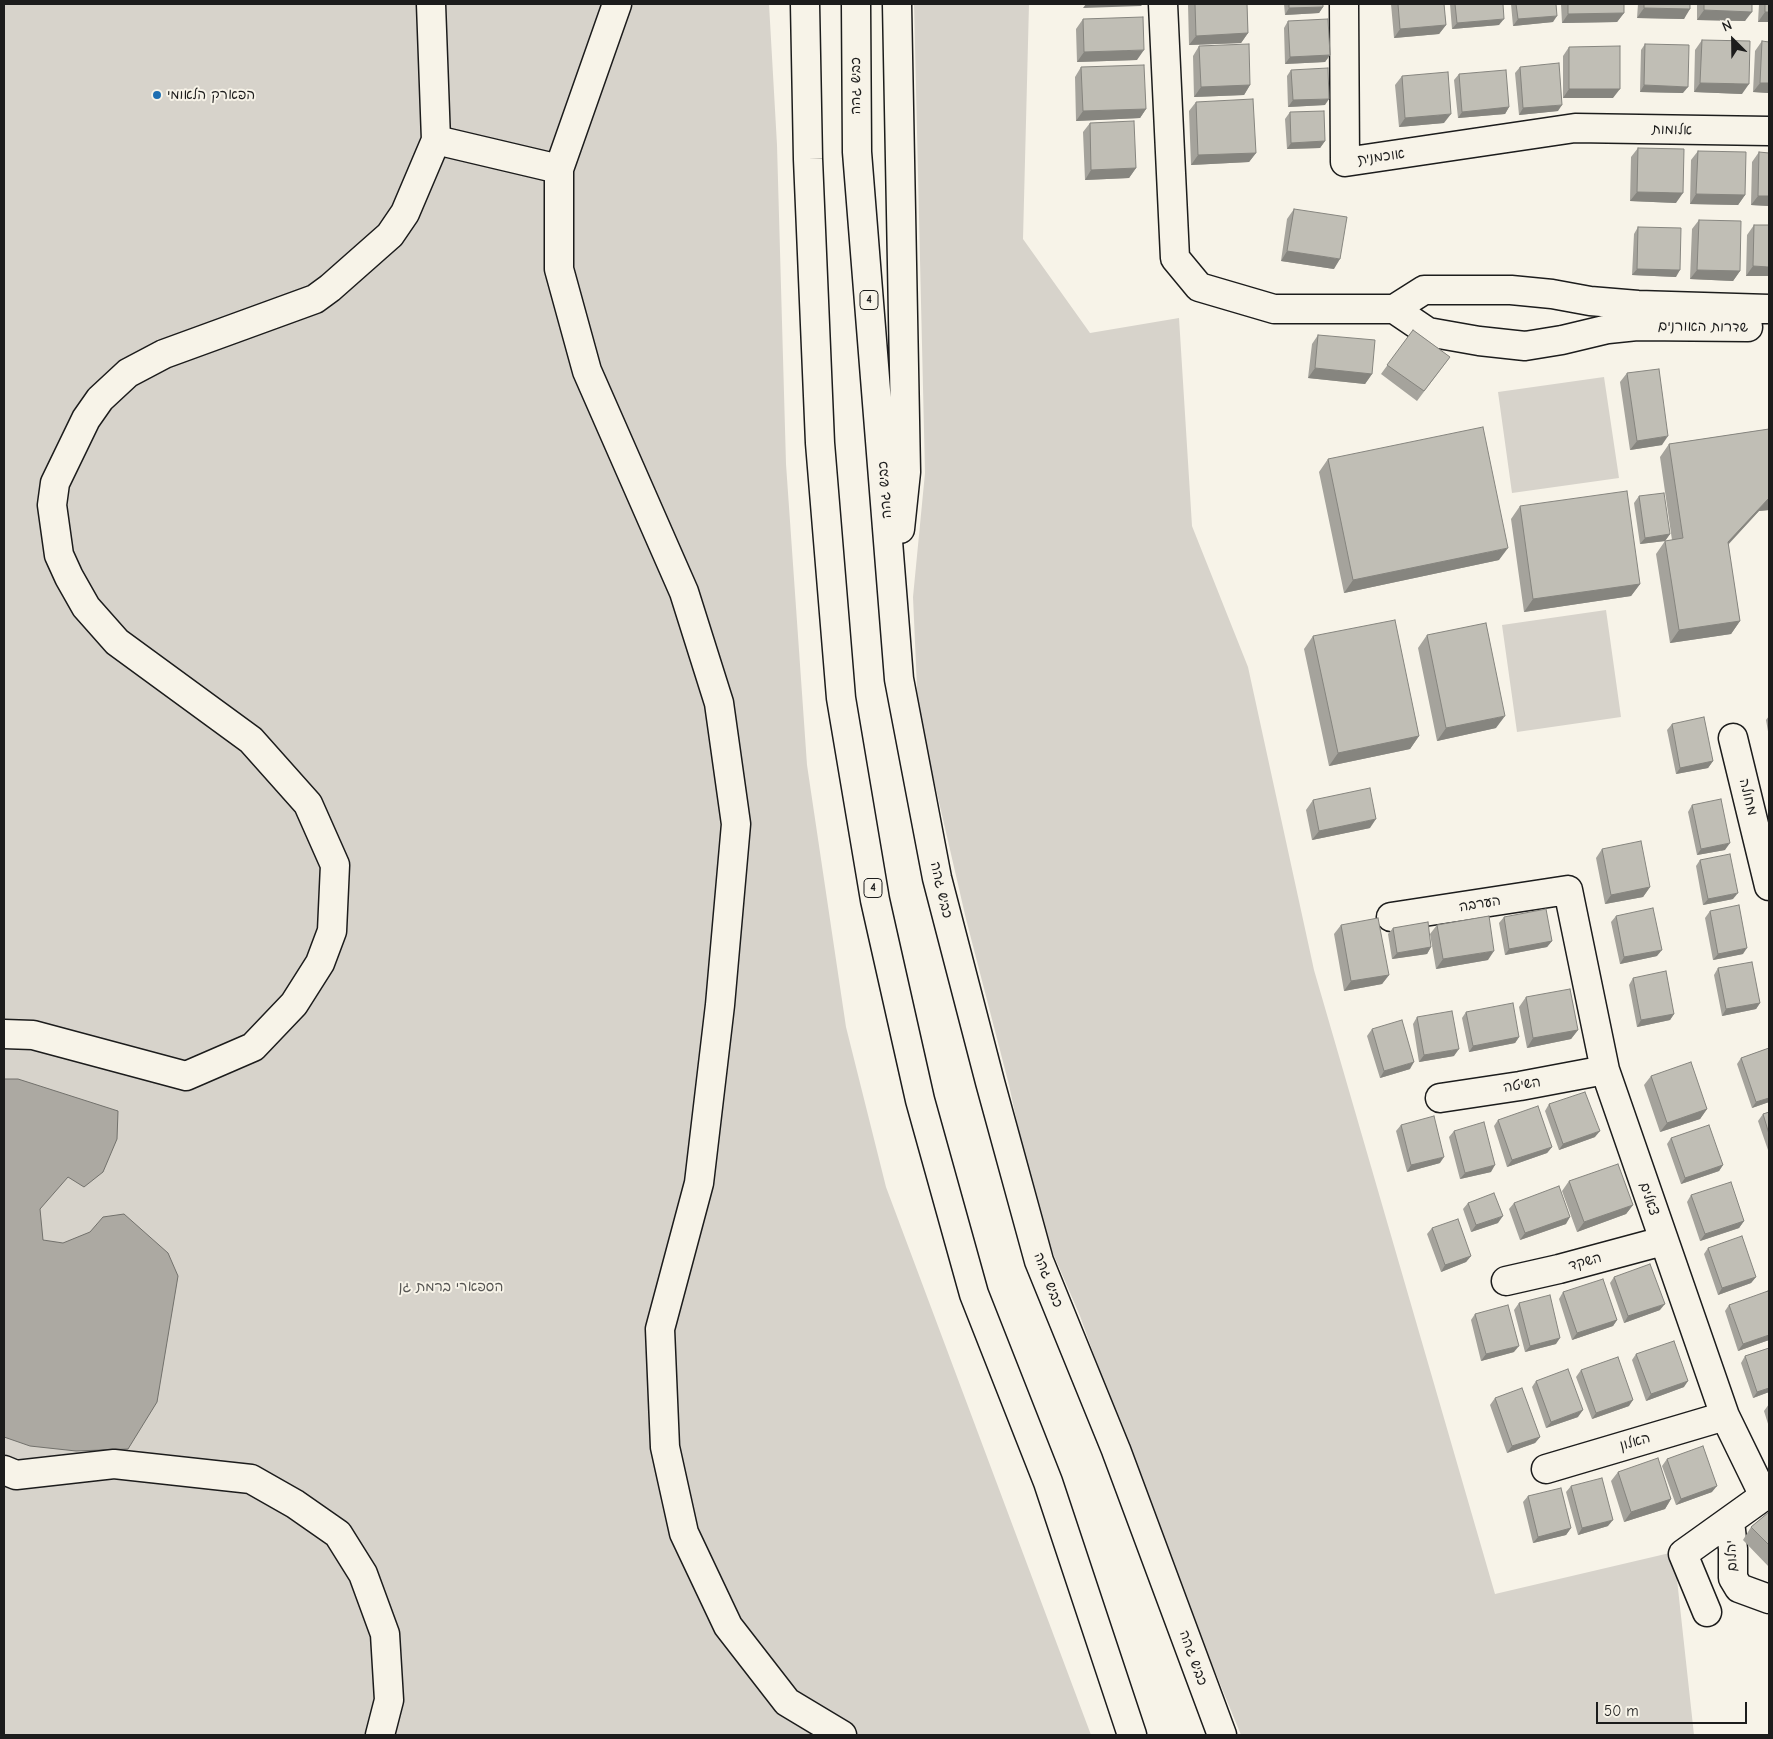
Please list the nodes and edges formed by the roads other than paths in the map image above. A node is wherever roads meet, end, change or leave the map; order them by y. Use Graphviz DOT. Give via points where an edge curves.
graph roads {
  1 [pos="431,4"];
  2 [pos="617,4"];
  3 [pos="805,4"];
  4 [pos="856,4"];
  5 [pos="896,4"];
  6 [pos="1163,4"];
  7 [pos="1344,4"];
  8 [pos="1575,128"];
  9 [pos="1769,131"];
  10 [pos="436,140"];
  11 [pos="559,170"];
  12 [pos="1394,309"];
  13 [pos="1769,310"];
  14 [pos="1637,315"];
  15 [pos="1769,327"];
  16 [pos="893,595"];
  17 [pos="1733,738"];
  18 [pos="1769,886"];
  19 [pos="1568,890"];
  20 [pos="1392,917"];
  21 [pos="4,1034"];
  22 [pos="1605,1070"];
  23 [pos="1440,1098"];
  24 [pos="1663,1241"];
  25 [pos="1506,1280"];
  26 [pos="1725,1416"];
  27 [pos="1546,1468"];
  28 [pos="4,1470"];
  29 [pos="1767,1495"];
  30 [pos="1730,1521"];
  31 [pos="1769,1599"];
  32 [pos="1707,1612"];
  33 [pos="380,1735"];
  34 [pos="842,1735"];
  35 [pos="1132,1735"];
  36 [pos="1222,1735"];
  1 -- 10 [label="main road"];
  2 -- 11 [label="main road"];
  3 -- 35 [label="main road, 4" via="820,443 841,698 875,900 920,1100 974,1294 1048,1482"];
  4 -- 16 [label="main road, כביש גהה / 4" via="857,152"];
  5 -- 16 [label="main road" via="906,472"];
  6 -- 12 [label="main road" via="1175,258 1199,287 1274,308"];
  7 -- 8 [label="main road, אוכמנית" via="1345,162"];
  8 -- 9 [label="main road, אלומות"];
  10 -- 11 [label="main road"];
  10 -- 21 [label="main road" via="405,213 390,235 330,288 298,306 151,360 128,373 100,399 86,419 55,484 52,505 59,555 86,607 117,642 251,740 308,804 335,865 332,931 320,963 294,1004 253,1047 186,1076 33,1035"];
  11 -- 34 [label="main road" via="560,269 587,371 684,592 719,703 736,824 720,1005 699,1183 660,1329 665,1447 684,1533 728,1626 787,1702"];
  12 -- 14 [label="main road" via="1424,290 1511,290 1590,301"];
  12 -- 14 [label="main road" via="1428,332 1525,346 1608,329"];
  13 -- 14 [label="main road, שדרות האורנים"];
  14 -- 15 [label="main road, שדרות האורנים"];
  16 -- 36 [label="main road, כביש גהה / 4" via="899,679 937,878 1039,1261 1116,1450"];
  17 -- 18 [label="main road, מחולה"];
  19 -- 20 [label="main road, הערבה"];
  19 -- 22 [label="main road, צאלים"];
  22 -- 23 [label="main road, השיטה"];
  22 -- 24 [label="main road, צאלים"];
  24 -- 25 [label="main road, השקד"];
  24 -- 26 [label="main road, צאלים"];
  26 -- 27 [label="main road, האלון"];
  26 -- 29 [label="main road, צאלים"];
  28 -- 33 [label="main road" via="16,1475 114,1464 251,1478 296,1504 338,1534 363,1574 385,1634 389,1700"];
  29 -- 30 [label="main road"];
  30 -- 31 [label="main road, יהלום" via="1733,1578 1739,1588"];
  30 -- 32 [label="main road" via="1683,1554"];
}
